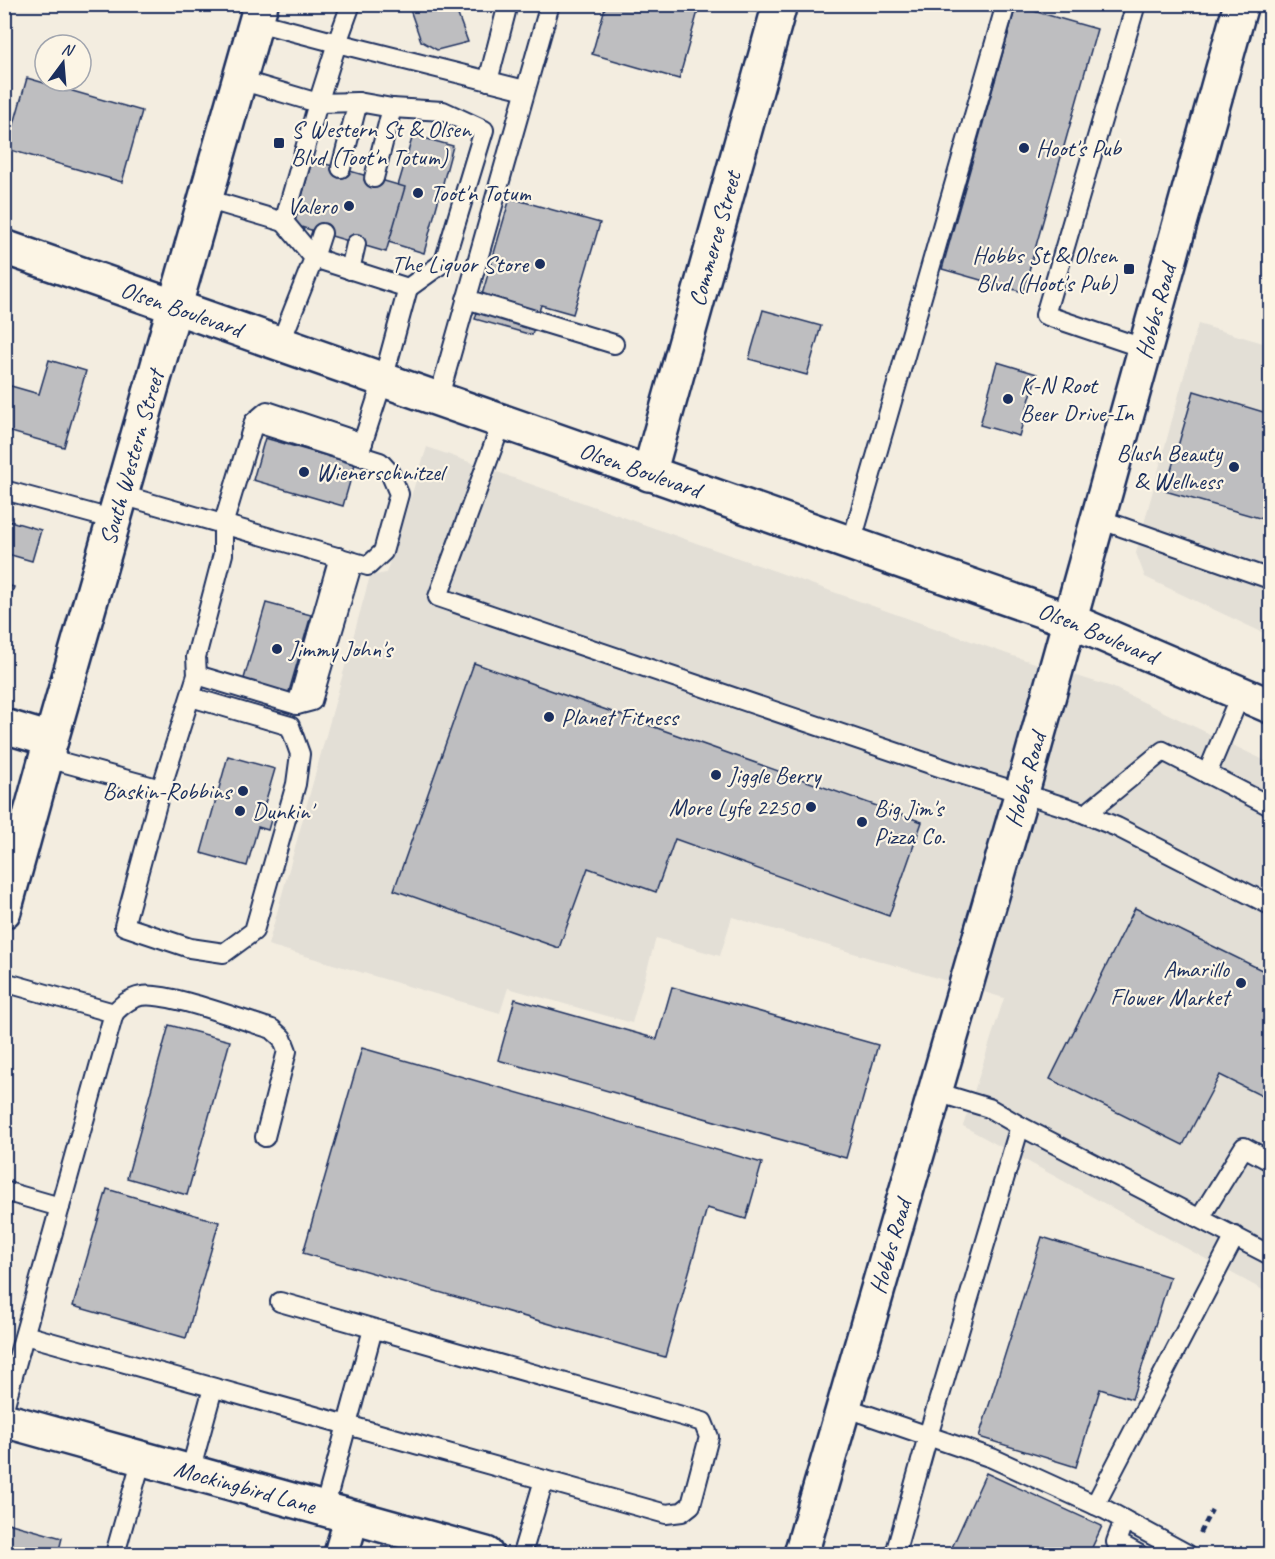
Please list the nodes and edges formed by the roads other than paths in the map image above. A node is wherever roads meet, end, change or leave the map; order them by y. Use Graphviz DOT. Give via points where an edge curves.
graph roads {
  1 [pos="351,4"];
  2 [pos="508,4"];
  3 [pos="550,4"];
  4 [pos="780,4"];
  5 [pos="1006,4"];
  6 [pos="1136,4"];
  7 [pos="1241,4"];
  8 [pos="259,13"];
  9 [pos="337,44"];
  10 [pos="240,80"];
  11 [pos="488,81"];
  12 [pos="525,90"];
  13 [pos="358,102"];
  14 [pos="318,103"];
  15 [pos="392,108"];
  16 [pos="341,168"];
  17 [pos="375,178"];
  18 [pos="206,199"];
  19 [pos="284,222"];
  20 [pos="322,233"];
  21 [pos="356,244"];
  22 [pos="4,247"];
  23 [pos="314,258"];
  24 [pos="350,270"];
  25 [pos="408,288"];
  26 [pos="466,299"];
  27 [pos="176,307"];
  28 [pos="280,344"];
  29 [pos="614,344"];
  30 [pos="1146,349"];
  31 [pos="383,380"];
  32 [pos="438,400"];
  33 [pos="502,422"];
  34 [pos="361,448"];
  35 [pos="649,474"];
  36 [pos="4,490"];
  37 [pos="119,508"];
  38 [pos="1099,519"];
  39 [pos="223,525"];
  40 [pos="851,544"];
  41 [pos="353,562"];
  42 [pos="1270,579"];
  43 [pos="1069,620"];
  44 [pos="197,675"];
  45 [pos="191,697"];
  46 [pos="1256,699"];
  47 [pos="4,726"];
  48 [pos="49,749"];
  49 [pos="1207,774"];
  50 [pos="161,789"];
  51 [pos="1022,792"];
  52 [pos="1270,806"];
  53 [pos="1086,814"];
  54 [pos="1270,905"];
  55 [pos="4,911"];
  56 [pos="4,982"];
  57 [pos="114,1013"];
  58 [pos="936,1092"];
  59 [pos="1020,1126"];
  60 [pos="265,1137"];
  61 [pos="1270,1161"];
  62 [pos="4,1191"];
  63 [pos="60,1207"];
  64 [pos="1200,1218"];
  65 [pos="1234,1236"];
  66 [pos="1270,1255"];
  67 [pos="280,1302"];
  68 [pos="373,1329"];
  69 [pos="25,1335"];
  70 [pos="213,1388"];
  71 [pos="844,1407"];
  72 [pos="4,1408"];
  73 [pos="4,1420"];
  74 [pos="346,1425"];
  75 [pos="928,1436"];
  76 [pos="142,1458"];
  77 [pos="190,1472"];
  78 [pos="544,1480"];
  79 [pos="1095,1505"];
  80 [pos="338,1513"];
  81 [pos="1124,1520"];
  82 [pos="115,1554"];
  83 [pos="341,1554"];
  84 [pos="486,1554"];
  85 [pos="522,1554"];
  86 [pos="801,1554"];
  87 [pos="895,1554"];
  88 [pos="1138,1554"];
  89 [pos="1187,1554"];
  1 -- 9 [label="lane"];
  2 -- 11 [label="lane"];
  3 -- 12 [label="lane"];
  4 -- 35 [label="street, Commerce Street"];
  5 -- 40 [label="lane"];
  6 -- 30 [label="lane" via="1046,315"];
  7 -- 30 [label="street, Hobbs Road"];
  8 -- 9 [label="lane"];
  8 -- 10 [label="street, South Western Street"];
  9 -- 11 [label="lane"];
  9 -- 14 [label="lane"];
  10 -- 14 [label="lane"];
  10 -- 18 [label="street, South Western Street"];
  11 -- 12 [label="lane"];
  12 -- 26 [label="lane"];
  13 -- 14 [label="lane"];
  13 -- 15 [label="lane"];
  13 -- 16 [label="lane"];
  14 -- 19 [label="lane"];
  15 -- 17 [label="lane"];
  15 -- 25 [label="lane" via="443,111 484,130 444,262"];
  18 -- 19 [label="lane"];
  18 -- 27 [label="street, South Western Street"];
  19 -- 23 [label="lane"];
  20 -- 23 [label="lane"];
  21 -- 24 [label="lane"];
  22 -- 27 [label="street, Olsen Boulevard"];
  23 -- 24 [label="lane"];
  23 -- 28 [label="lane"];
  24 -- 25 [label="lane"];
  25 -- 31 [label="lane"];
  26 -- 29 [label="lane"];
  26 -- 32 [label="lane"];
  27 -- 28 [label="street, Olsen Boulevard"];
  27 -- 37 [label="street, South Western Street"];
  28 -- 31 [label="street, Olsen Boulevard"];
  30 -- 38 [label="street, Hobbs Road"];
  31 -- 32 [label="street, Olsen Boulevard"];
  31 -- 34 [label="lane"];
  32 -- 33 [label="street, Olsen Boulevard"];
  33 -- 35 [label="street, Olsen Boulevard"];
  33 -- 51 [label="lane" via="438,597"];
  34 -- 39 [label="lane" via="254,422"];
  34 -- 41 [label="lane" via="390,473 399,494 383,552"];
  35 -- 40 [label="street, Olsen Boulevard"];
  36 -- 37 [label="lane"];
  37 -- 39 [label="lane"];
  37 -- 48 [label="street, South Western Street"];
  38 -- 42 [label="lane"];
  38 -- 43 [label="street, Hobbs Road"];
  39 -- 41 [label="lane"];
  39 -- 44 [label="lane" via="224,554 196,657"];
  40 -- 43 [label="street, Olsen Boulevard"];
  41 -- 44 [label="lane" via="297,705"];
  43 -- 46 [label="street, Olsen Boulevard"];
  43 -- 51 [label="street, Hobbs Road"];
  44 -- 45 [label="lane"];
  45 -- 50 [label="lane"];
  45 -- 50 [label="lane" via="290,726 300,754 296,784 254,930 225,953 190,948 124,926"];
  46 -- 49 [label="lane"];
  47 -- 48 [label="street"];
  48 -- 50 [label="lane"];
  48 -- 55 [label="street, South Western Street"];
  49 -- 52 [label="lane"];
  49 -- 53 [label="lane" via="1164,751"];
  51 -- 53 [label="lane"];
  51 -- 58 [label="street, Hobbs Road"];
  53 -- 54 [label="lane"];
  56 -- 57 [label="lane"];
  57 -- 60 [label="lane" via="124,1003 141,996 162,996 272,1029 282,1038 287,1051"];
  57 -- 63 [label="lane"];
  58 -- 59 [label="lane" via="989,1108"];
  58 -- 71 [label="street, Hobbs Road"];
  59 -- 64 [label="lane"];
  59 -- 75 [label="lane"];
  61 -- 64 [label="lane" via="1244,1147"];
  62 -- 63 [label="lane"];
  63 -- 69 [label="lane"];
  64 -- 65 [label="lane"];
  65 -- 66 [label="lane"];
  65 -- 79 [label="lane"];
  67 -- 68 [label="lane"];
  68 -- 74 [label="lane"];
  68 -- 78 [label="lane" via="677,1413 703,1422 709,1437 691,1505 682,1512 666,1514"];
  69 -- 70 [label="lane"];
  69 -- 72 [label="lane"];
  70 -- 74 [label="lane"];
  70 -- 77 [label="lane"];
  71 -- 75 [label="lane"];
  71 -- 86 [label="street, Hobbs Road"];
  73 -- 76 [label="street, Mockingbird Lane"];
  74 -- 78 [label="lane"];
  74 -- 80 [label="lane"];
  75 -- 79 [label="lane" via="992,1458"];
  75 -- 87 [label="lane"];
  76 -- 77 [label="street, Mockingbird Lane"];
  76 -- 82 [label="lane"];
  77 -- 80 [label="street, Mockingbird Lane"];
  78 -- 85 [label="lane"];
  79 -- 81 [label="lane"];
  80 -- 83 [label="street"];
  80 -- 84 [label="street, Mockingbird Lane"];
  81 -- 88 [label="lane" via="1116,1542"];
  81 -- 89 [label="lane"];
}
